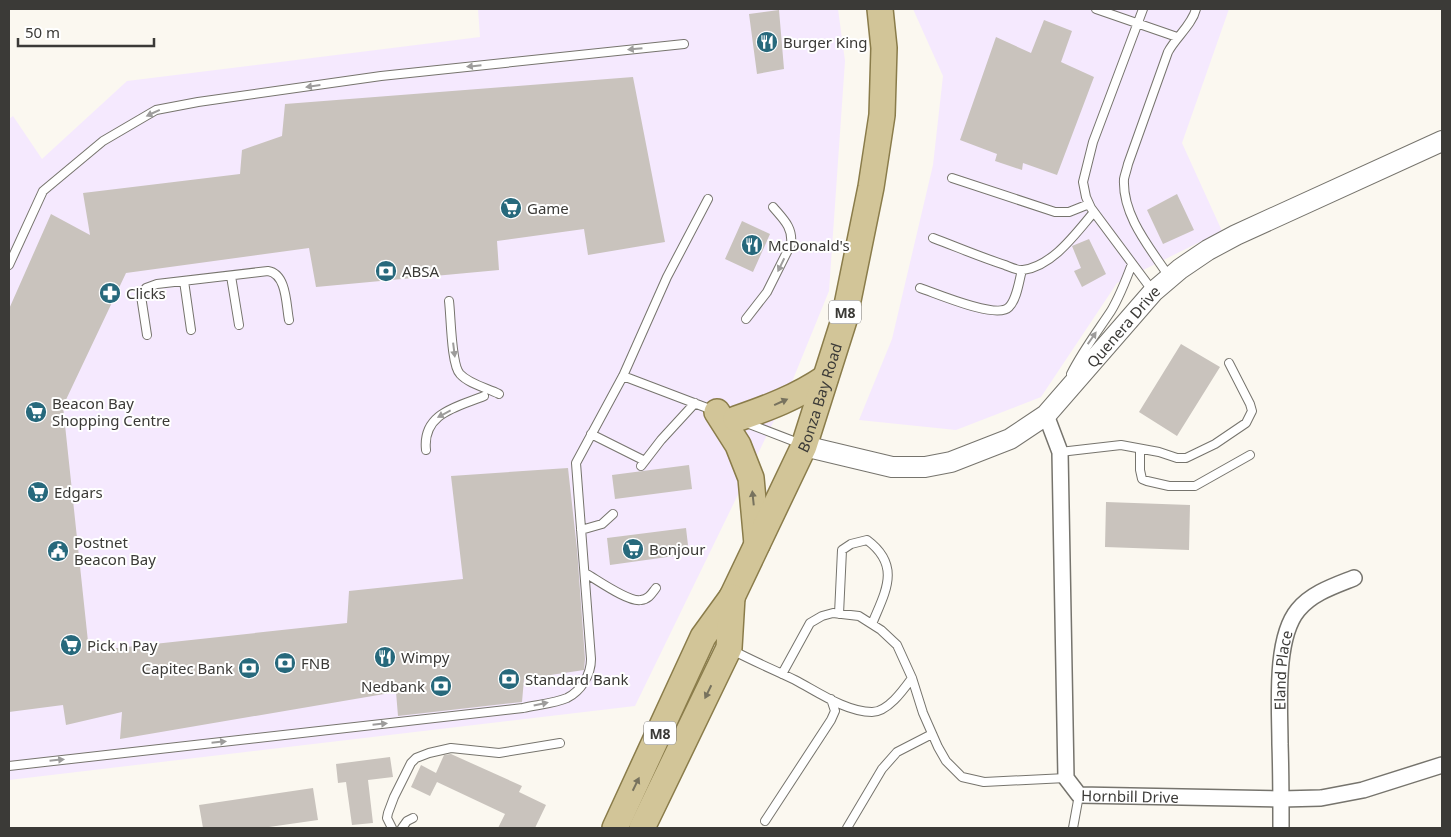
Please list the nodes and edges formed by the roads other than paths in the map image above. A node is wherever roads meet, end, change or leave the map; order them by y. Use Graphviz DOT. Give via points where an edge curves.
graph roads {
  1 [pos="880,9"];
  2 [pos="1096,9"];
  3 [pos="1143,9"];
  4 [pos="1196,9"];
  5 [pos="1138,24"];
  6 [pos="1177,37"];
  7 [pos="684,44"];
  8 [pos="1442,141"];
  9 [pos="952,178"];
  10 [pos="708,199"];
  11 [pos="1089,204"];
  12 [pos="773,207"];
  13 [pos="1094,212"];
  14 [pos="932,238"];
  15 [pos="1132,264"];
  16 [pos="9,265"];
  17 [pos="1022,270"];
  18 [pos="231,276"];
  19 [pos="1170,278"];
  20 [pos="184,281"];
  21 [pos="920,288"];
  22 [pos="1153,292"];
  23 [pos="449,301"];
  24 [pos="746,319"];
  25 [pos="289,320"];
  26 [pos="239,325"];
  27 [pos="191,330"];
  28 [pos="147,335"];
  29 [pos="1229,363"];
  30 [pos="623,376"];
  31 [pos="825,378"];
  32 [pos="498,394"];
  33 [pos="484,396"];
  34 [pos="1062,397"];
  35 [pos="716,411"];
  36 [pos="1046,415"];
  37 [pos="591,434"];
  38 [pos="804,446"];
  39 [pos="1140,449"];
  40 [pos="426,450"];
  41 [pos="1060,452"];
  42 [pos="1250,456"];
  43 [pos="612,514"];
  44 [pos="581,530"];
  45 [pos="757,546"];
  46 [pos="585,573"];
  47 [pos="1354,578"];
  48 [pos="656,588"];
  49 [pos="839,614"];
  50 [pos="872,624"];
  51 [pos="716,643"];
  52 [pos="782,674"];
  53 [pos="912,678"];
  54 [pos="831,699"];
  55 [pos="932,734"];
  56 [pos="560,744"];
  57 [pos="1442,765"];
  58 [pos="9,766"];
  59 [pos="1066,778"];
  60 [pos="1079,795"];
  61 [pos="1281,799"];
  62 [pos="412,818"];
  63 [pos="765,821"];
  64 [pos="392,828"];
  65 [pos="402,828"];
  66 [pos="615,828"];
  67 [pos="642,828"];
  68 [pos="847,828"];
  69 [pos="1073,828"];
  70 [pos="1281,828"];
  1 -- 31 [label="main road, Bonza Bay Road / M8" via="884,48 882,115 844,320"];
  2 -- 5 [label="lane"];
  3 -- 5 [label="lane"];
  4 -- 6 [label="lane" via="1188,26"];
  5 -- 6 [label="lane"];
  5 -- 11 [label="lane" via="1093,142 1083,182"];
  6 -- 19 [label="lane" via="1168,52 1124,180 1129,209 1136,225"];
  7 -- 16 [label="lane, one-way" via="381,76 156,110 102,142 43,191"];
  8 -- 19 [label="street, Quenera Drive" via="1236,235 1208,250"];
  9 -- 11 [label="lane" via="1055,212 1070,212"];
  10 -- 30 [label="lane" via="667,277"];
  11 -- 13 [label="lane"];
  12 -- 24 [label="lane, one-way" via="792,236 767,292"];
  13 -- 15 [label="lane"];
  13 -- 17 [label="lane" via="1049,259"];
  14 -- 17 [label="lane"];
  15 -- 22 [label="lane"];
  34 -- 15 [label="lane, one-way" via="1081,354 1112,310"];
  17 -- 21 [label="lane" via="1013,301 1009,308 1000,312"];
  18 -- 20 [label="lane"];
  18 -- 25 [label="lane" via="276,274 281,280"];
  18 -- 26 [label="lane"];
  19 -- 22 [label="street, Quenera Drive"];
  20 -- 27 [label="lane"];
  20 -- 28 [label="lane" via="157,284 142,291"];
  22 -- 34 [label="street, Quenera Drive"];
  23 -- 32 [label="lane, one-way" via="457,370 465,379"];
  29 -- 39 [label="lane" via="1252,411 1246,423 1215,444 1186,458"];
  30 -- 35 [label="lane"];
  30 -- 37 [label="lane"];
  35 -- 31 [label="main road, one-way" via="768,408 805,392"];
  31 -- 38 [label="main road, Bonza Bay Road / M8"];
  33 -- 40 [label="lane, one-way" via="440,414 428,430"];
  34 -- 36 [label="street, Quenera Drive"];
  35 -- 37 [label="lane" via="643,464"];
  35 -- 38 [label="lane"];
  45 -- 35 [label="main road, one-way" via="751,478 738,445"];
  36 -- 38 [label="street, Quenera Drive" via="1010,439 951,462 925,467 892,467"];
  36 -- 41 [label="street, Hornbill Drive"];
  37 -- 44 [label="lane" via="576,463"];
  38 -- 45 [label="main road, Bonza Bay Road / M8"];
  39 -- 41 [label="lane" via="1121,446"];
  39 -- 42 [label="lane" via="1142,479 1182,487 1195,486"];
  41 -- 59 [label="street, Hornbill Drive"];
  43 -- 44 [label="lane" via="602,524"];
  44 -- 46 [label="lane"];
  45 -- 51 [label="main road, Bonza Bay Road / M8" via="732,597"];
  46 -- 48 [label="lane" via="637,601 648,598"];
  58 -- 46 [label="lane, one-way" via="523,708 566,698 590,673"];
  47 -- 61 [label="street, Eland Place" via="1305,602 1296,611 1285,637 1279,682"];
  49 -- 50 [label="lane" via="860,616"];
  49 -- 50 [label="lane" via="842,550 867,540 878,548 888,570 887,588"];
  49 -- 52 [label="lane" via="822,616 810,622"];
  50 -- 53 [label="lane" via="897,645"];
  51 -- 52 [label="lane"];
  66 -- 51 [label="main road, Bonza Bay Road / M8, one-way"];
  51 -- 67 [label="main road, Bonza Bay Road / M8, one-way"];
  52 -- 54 [label="lane"];
  53 -- 54 [label="lane" via="888,705 874,712 844,706"];
  53 -- 55 [label="lane"];
  54 -- 63 [label="lane" via="835,711 831,720"];
  55 -- 59 [label="lane" via="946,761 962,777 984,782"];
  55 -- 68 [label="lane" via="896,752 882,769"];
  56 -- 64 [label="lane" via="499,753 452,748 416,758 410,763 388,813"];
  57 -- 61 [label="street, Hornbill Drive" via="1363,790 1321,798"];
  59 -- 60 [label="street, Hornbill Drive"];
  60 -- 61 [label="street, Hornbill Drive"];
  60 -- 69 [label="lane"];
  61 -- 70 [label="street, Eland Place"];
  62 -- 65 [label="lane"];
}
